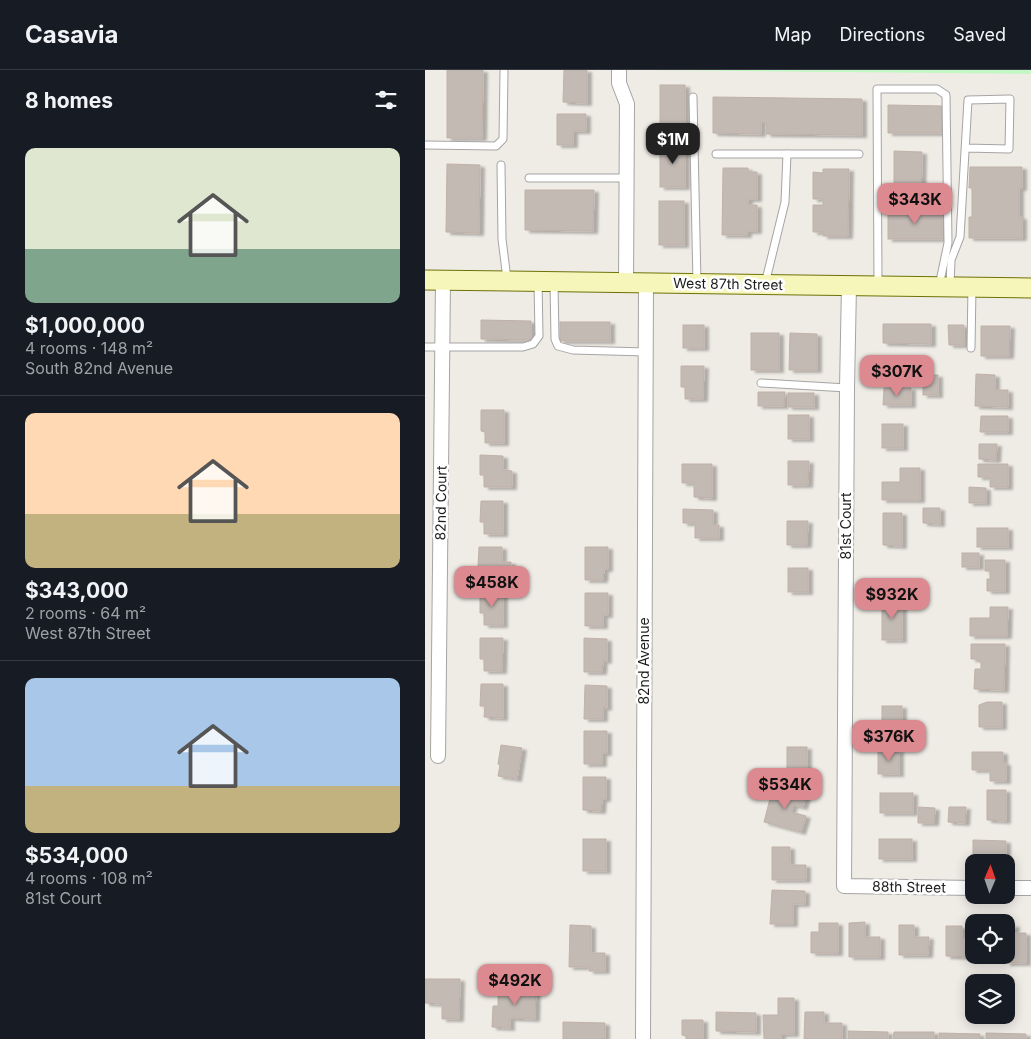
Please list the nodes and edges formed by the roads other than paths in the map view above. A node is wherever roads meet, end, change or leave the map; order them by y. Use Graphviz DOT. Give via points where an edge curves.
graph roads {
  1 [pos="619,70"];
  2 [pos="504,72"];
  3 [pos="693,97"];
  4 [pos="425,145"];
  5 [pos="965,148"];
  6 [pos="716,154"];
  7 [pos="787,154"];
  8 [pos="859,154"];
  9 [pos="501,165"];
  10 [pos="529,178"];
  11 [pos="627,178"];
  12 [pos="434,280"];
  13 [pos="507,281"];
  14 [pos="546,281"];
  15 [pos="626,282"];
  16 [pos="646,283"];
  17 [pos="697,283"];
  18 [pos="765,284"];
  19 [pos="849,285"];
  20 [pos="878,286"];
  21 [pos="944,286"];
  22 [pos="972,287"];
  23 [pos="1031,288"];
  24 [pos="425,347"];
  25 [pos="442,347"];
  26 [pos="971,348"];
  27 [pos="646,352"];
  28 [pos="761,383"];
  29 [pos="847,388"];
  30 [pos="438,756"];
  31 [pos="844,886"];
  32 [pos="965,888"];
  33 [pos="1015,888"];
  34 [pos="1031,888"];
  35 [pos="643,1039"];
  1 -- 11 [label="street" via="619,83 627,104"];
  2 -- 4 [label="lane" via="503,139 496,146"];
  3 -- 17 [label="lane"];
  5 -- 5 [label="lane" via="968,100 1010,99 1009,149"];
  5 -- 21 [label="lane" via="960,237"];
  6 -- 7 [label="lane"];
  7 -- 8 [label="lane"];
  7 -- 18 [label="lane" via="785,202"];
  9 -- 13 [label="lane" via="502,239"];
  10 -- 11 [label="lane"];
  11 -- 15 [label="street"];
  12 -- 13 [label="main road, West 87th Street"];
  12 -- 25 [label="street, 82nd Court"];
  13 -- 14 [label="main road, West 87th Street"];
  14 -- 15 [label="main road, West 87th Street"];
  14 -- 25 [label="lane" via="539,336 533,344 523,347"];
  14 -- 27 [label="lane" via="557,346 573,350"];
  15 -- 16 [label="main road, West 87th Street"];
  16 -- 17 [label="main road, West 87th Street"];
  16 -- 27 [label="street, 82nd Avenue"];
  17 -- 18 [label="main road, West 87th Street"];
  18 -- 19 [label="main road, West 87th Street"];
  19 -- 20 [label="main road, West 87th Street"];
  19 -- 29 [label="street, 81st Court"];
  20 -- 21 [label="main road, West 87th Street"];
  20 -- 21 [label="lane" via="877,89 937,89 946,95 948,243"];
  21 -- 22 [label="main road, West 87th Street"];
  22 -- 23 [label="main road, West 87th Street"];
  22 -- 26 [label="lane"];
  24 -- 25 [label="lane"];
  25 -- 30 [label="street, 82nd Court"];
  27 -- 35 [label="street, 82nd Avenue"];
  28 -- 29 [label="lane"];
  29 -- 31 [label="street, 81st Court"];
  31 -- 32 [label="street, 88th Street"];
  33 -- 34 [label="street"];
}
